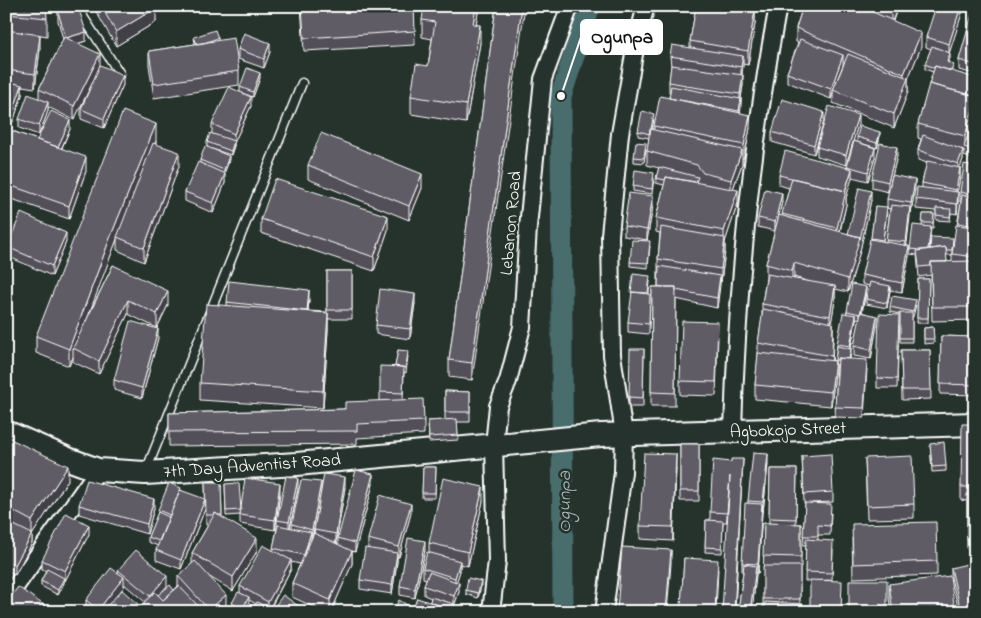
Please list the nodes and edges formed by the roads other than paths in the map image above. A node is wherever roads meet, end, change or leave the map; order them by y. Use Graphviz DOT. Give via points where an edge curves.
graph roads {
  1 [pos="76,6"];
  2 [pos="570,6"];
  3 [pos="646,6"];
  4 [pos="778,6"];
  5 [pos="120,74"];
  6 [pos="302,83"];
  7 [pos="975,424"];
  8 [pos="733,430"];
  9 [pos="6,432"];
  10 [pos="624,434"];
  11 [pos="602,436"];
  12 [pos="500,444"];
  13 [pos="98,470"];
  14 [pos="145,473"];
  15 [pos="6,600"];
  16 [pos="491,612"];
  17 [pos="604,612"];
  1 -- 5 [label="lane"];
  2 -- 12 [label="street, Lebanon Road" via="543,79 522,327 498,406"];
  3 -- 10 [label="street" via="620,134 610,235 612,355"];
  4 -- 8 [label="street" via="760,110 745,231 735,346"];
  6 -- 14 [label="lane"];
  7 -- 8 [label="street, Agbokojo Street"];
  8 -- 10 [label="street, Agbokojo Street"];
  9 -- 13 [label="street, 7th Day Adventist Road"];
  10 -- 11 [label="street, Agbokojo Street"];
  10 -- 17 [label="street" via="623,472"];
  11 -- 12 [label="street, 7th Day Adventist Road"];
  12 -- 14 [label="street, 7th Day Adventist Road" via="297,464"];
  12 -- 16 [label="street, Lebanon Road" via="497,561"];
  13 -- 14 [label="street, 7th Day Adventist Road"];
  13 -- 15 [label="street"];
}
